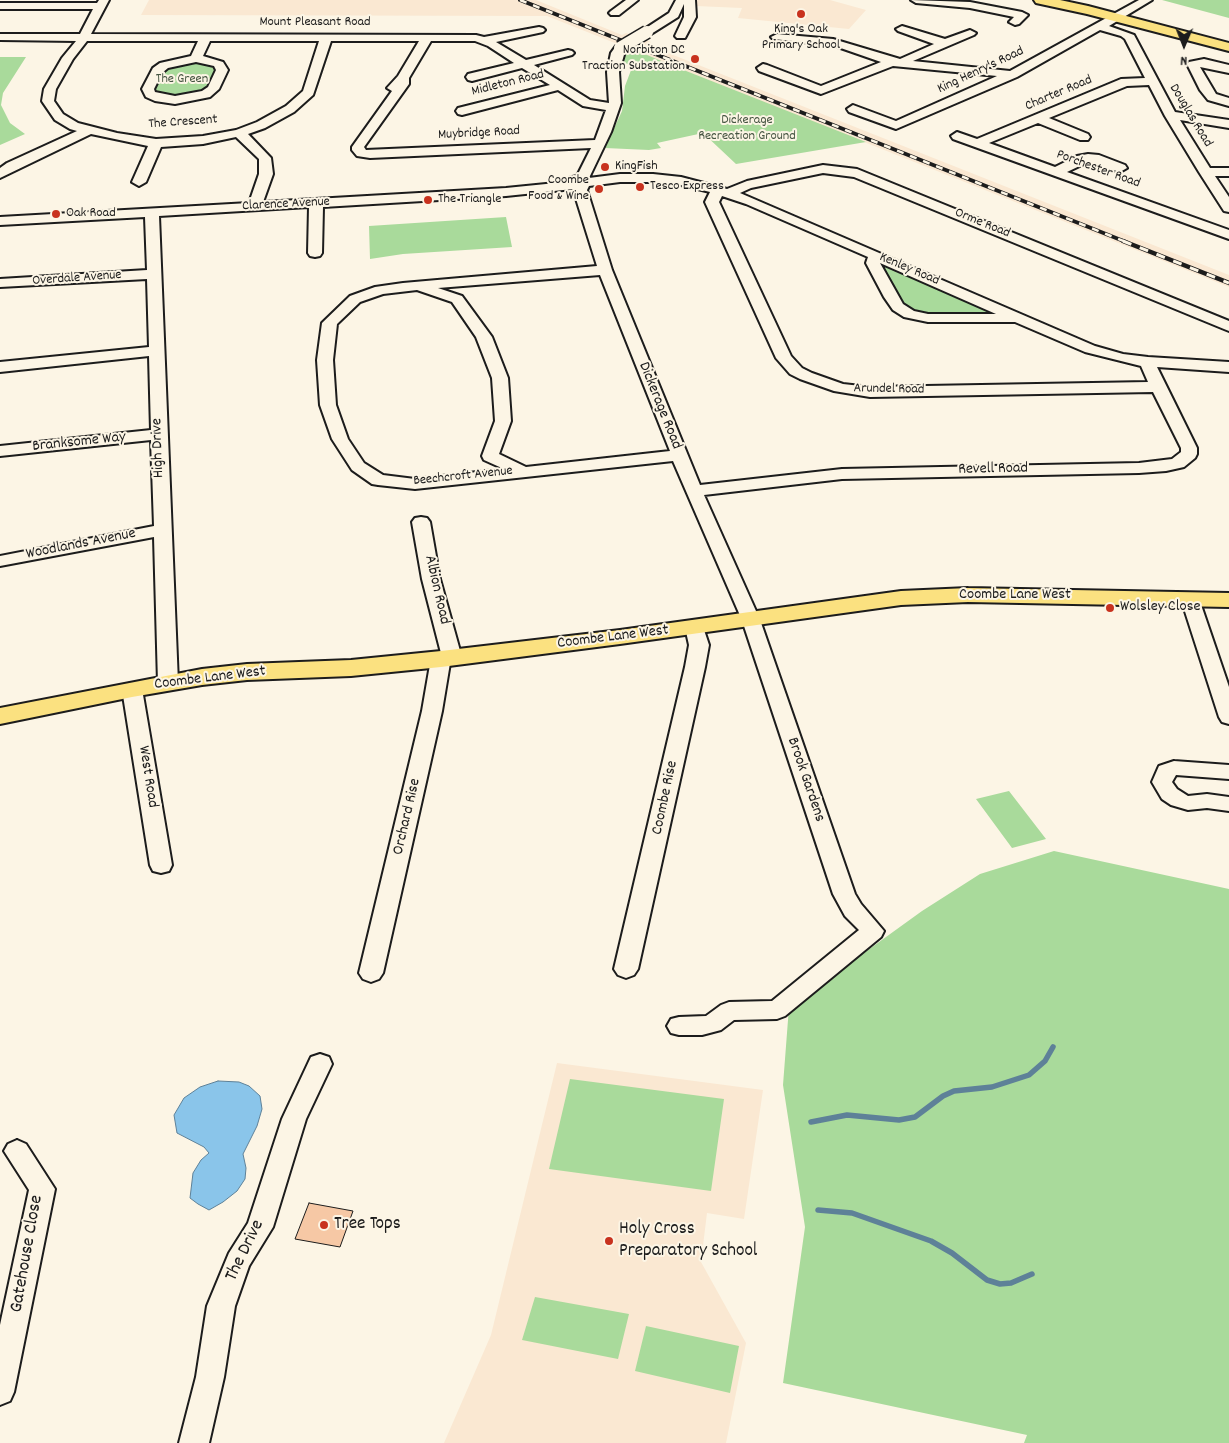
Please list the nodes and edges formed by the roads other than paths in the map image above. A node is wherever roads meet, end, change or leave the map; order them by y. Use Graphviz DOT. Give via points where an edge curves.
graph roads {
  1 [pos="633,0"];
  2 [pos="681,0"];
  3 [pos="690,0"];
  4 [pos="916,0"];
  5 [pos="1002,0"];
  6 [pos="1041,0"];
  7 [pos="1148,0"];
  8 [pos="103,3"];
  9 [pos="0,6"];
  10 [pos="992,8"];
  11 [pos="615,13"];
  12 [pos="1118,18"];
  13 [pos="1015,22"];
  14 [pos="1102,27"];
  15 [pos="902,29"];
  16 [pos="539,30"];
  17 [pos="970,32"];
  18 [pos="681,36"];
  19 [pos="0,37"];
  20 [pos="83,37"];
  21 [pos="777,37"];
  22 [pos="206,38"];
  23 [pos="326,38"];
  24 [pos="428,38"];
  25 [pos="485,40"];
  26 [pos="944,43"];
  27 [pos="1229,48"];
  28 [pos="568,53"];
  29 [pos="196,58"];
  30 [pos="896,63"];
  31 [pos="526,64"];
  32 [pos="763,68"];
  33 [pos="1229,69"];
  34 [pos="1013,74"];
  35 [pos="472,77"];
  36 [pos="1152,81"];
  37 [pos="560,86"];
  38 [pos="1229,102"];
  39 [pos="612,107"];
  40 [pos="853,109"];
  41 [pos="462,111"];
  42 [pos="1229,111"];
  43 [pos="1171,116"];
  44 [pos="1039,119"];
  45 [pos="1226,124"];
  46 [pos="87,131"];
  47 [pos="238,133"];
  48 [pos="957,136"];
  49 [pos="1084,137"];
  50 [pos="156,143"];
  51 [pos="979,143"];
  52 [pos="598,144"];
  53 [pos="679,167"];
  54 [pos="1120,168"];
  55 [pos="1056,172"];
  56 [pos="1206,172"];
  57 [pos="1229,172"];
  58 [pos="0,174"];
  59 [pos="640,178"];
  60 [pos="139,182"];
  61 [pos="580,183"];
  62 [pos="723,191"];
  63 [pos="316,203"];
  64 [pos="254,207"];
  65 [pos="1229,208"];
  66 [pos="152,213"];
  67 [pos="0,222"];
  68 [pos="1229,235"];
  69 [pos="315,253"];
  70 [pos="876,256"];
  71 [pos="605,270"];
  72 [pos="154,274"];
  73 [pos="489,279"];
  74 [pos="0,283"];
  75 [pos="414,286"];
  76 [pos="457,299"];
  77 [pos="1018,318"];
  78 [pos="1229,326"];
  79 [pos="156,351"];
  80 [pos="1148,362"];
  81 [pos="0,367"];
  82 [pos="1229,367"];
  83 [pos="1158,386"];
  84 [pos="158,434"];
  85 [pos="0,451"];
  86 [pos="679,455"];
  87 [pos="490,456"];
  88 [pos="521,471"];
  89 [pos="459,479"];
  90 [pos="694,491"];
  91 [pos="421,522"];
  92 [pos="162,530"];
  93 [pos="0,561"];
  94 [pos="1190,599"];
  95 [pos="1229,600"];
  96 [pos="751,620"];
  97 [pos="694,627"];
  98 [pos="447,659"];
  99 [pos="168,683"];
  100 [pos="132,689"];
  101 [pos="0,716"];
  102 [pos="1229,717"];
  103 [pos="1229,772"];
  104 [pos="1229,804"];
  105 [pos="161,865"];
  106 [pos="626,969"];
  107 [pos="371,973"];
  108 [pos="679,1026"];
  109 [pos="320,1064"];
  110 [pos="17,1151"];
  111 [pos="0,1392"];
  112 [pos="194,1443"];
  1 -- 11 [label="street"];
  2 -- 39 [label="street, bridge" via="674,15 620,48 613,72 616,100"];
  3 -- 18 [label="street" via="690,17"];
  4 -- 10 [label="street"];
  5 -- 10 [label="street"];
  6 -- 12 [label="main road"];
  7 -- 12 [label="street, King Henry's Road"];
  8 -- 9 [label="street"];
  8 -- 20 [label="street"];
  10 -- 13 [label="street" via="1022,15"];
  12 -- 14 [label="street, King Henry's Road"];
  12 -- 27 [label="main road"];
  14 -- 34 [label="street, King Henry's Road"];
  14 -- 36 [label="street, Douglas Road" via="1130,37"];
  15 -- 26 [label="street"];
  16 -- 25 [label="street"];
  17 -- 26 [label="street"];
  19 -- 20 [label="street, Mount Pleasant Road"];
  20 -- 22 [label="street, Mount Pleasant Road"];
  20 -- 46 [label="street, The Crescent" via="53,84 48,101 59,116"];
  21 -- 30 [label="street" via="833,42"];
  22 -- 23 [label="street, Mount Pleasant Road"];
  22 -- 29 [label="street"];
  23 -- 24 [label="street, Mount Pleasant Road"];
  23 -- 47 [label="street, The Crescent" via="309,92 290,109"];
  24 -- 25 [label="street, Mount Pleasant Road"];
  24 -- 52 [label="street, Muybridge Road" via="403,78 403,84 358,147 362,153"];
  25 -- 31 [label="street, Mount Pleasant Road"];
  26 -- 30 [label="street"];
  28 -- 31 [label="street"];
  29 -- 29 [label="street" via="219,64 222,70 213,89 206,94 175,100 150,94 148,89 164,65"];
  30 -- 32 [label="street" via="821,90"];
  30 -- 34 [label="street"];
  31 -- 35 [label="street"];
  31 -- 37 [label="street, Mount Pleasant Road"];
  33 -- 38 [label="street" via="1204,63 1193,64 1212,97"];
  34 -- 40 [label="street, King Henry's Road" via="896,125"];
  36 -- 43 [label="street, Douglas Road"];
  36 -- 44 [label="street, Charter Road" via="1124,82"];
  37 -- 39 [label="street, Mount Pleasant Road" via="587,103"];
  37 -- 41 [label="street, Midleton Road"];
  39 -- 52 [label="street" via="609,122"];
  42 -- 45 [label="street"];
  43 -- 45 [label="street"];
  43 -- 56 [label="street, Douglas Road"];
  44 -- 49 [label="street"];
  44 -- 51 [label="street, Charter Road"];
  46 -- 50 [label="street, The Crescent"];
  46 -- 58 [label="street"];
  47 -- 50 [label="street, The Crescent" via="203,140"];
  47 -- 64 [label="street" via="265,158 266,174"];
  48 -- 51 [label="street, Porchester Road"];
  50 -- 60 [label="street"];
  51 -- 55 [label="street, Porchester Road"];
  52 -- 61 [label="street"];
  53 -- 59 [label="street" via="645,173"];
  54 -- 55 [label="street" via="1088,158"];
  55 -- 68 [label="street, Porchester Road"];
  56 -- 57 [label="street"];
  56 -- 65 [label="street, Douglas Road"];
  59 -- 61 [label="street, Kenley Road"];
  59 -- 62 [label="street, Kenley Road" via="694,177"];
  61 -- 63 [label="street, Clarence Avenue" via="518,192"];
  61 -- 71 [label="street, Dickerage Road"];
  62 -- 70 [label="street, Kenley Road"];
  62 -- 78 [label="street, Orme Road" via="823,169 857,173"];
  62 -- 83 [label="street, Arundel Road" via="712,202 784,358 796,371 816,381 870,392"];
  63 -- 64 [label="street, Clarence Avenue"];
  63 -- 69 [label="street"];
  64 -- 66 [label="street, Clarence Avenue"];
  66 -- 67 [label="street, Clarence Avenue"];
  66 -- 72 [label="street, High Drive"];
  70 -- 77 [label="street, Kenley Road"];
  70 -- 77 [label="street" via="874,263 891,297 909,314 928,318"];
  71 -- 73 [label="street, Beechcroft Avenue"];
  71 -- 86 [label="street, Dickerage Road"];
  72 -- 74 [label="street, Overdale Avenue"];
  72 -- 79 [label="street, High Drive"];
  73 -- 75 [label="street, Beechcroft Avenue"];
  73 -- 76 [label="street" via="468,287"];
  75 -- 76 [label="street"];
  75 -- 89 [label="street, Beechcroft Avenue" via="380,290 355,299 330,323 325,360 328,405 340,439 358,466 378,480 415,484"];
  76 -- 87 [label="street" via="484,336 500,378 503,420"];
  77 -- 80 [label="street, Kenley Road" via="1090,349"];
  79 -- 81 [label="street"];
  79 -- 84 [label="street, High Drive"];
  80 -- 82 [label="street, Kenley Road"];
  80 -- 83 [label="street, Revell Road"];
  83 -- 90 [label="street, Revell Road" via="1189,448 1189,454 1183,459 1166,466 842,474"];
  84 -- 85 [label="street, Branksome Way"];
  84 -- 92 [label="street, High Drive"];
  86 -- 88 [label="street, Beechcroft Avenue"];
  86 -- 90 [label="street, Dickerage Road"];
  87 -- 88 [label="street"];
  87 -- 89 [label="street"];
  88 -- 89 [label="street, Beechcroft Avenue"];
  90 -- 96 [label="street, Dickerage Road"];
  91 -- 98 [label="street, Albion Road"];
  92 -- 93 [label="street, Woodlands Avenue"];
  92 -- 99 [label="street, High Drive"];
  94 -- 95 [label="main road, Coombe Lane West"];
  94 -- 96 [label="main road, Coombe Lane West" via="937,596"];
  94 -- 102 [label="street"];
  96 -- 97 [label="main road, Coombe Lane West"];
  96 -- 108 [label="street, Brook Gardens" via="844,894 853,910 873,932 777,1010 729,1011 708,1024"];
  97 -- 98 [label="main road, Coombe Lane West"];
  97 -- 106 [label="street, Coombe Rise" via="699,645 695,667"];
  98 -- 99 [label="main road, Coombe Lane West" via="322,670 239,673"];
  98 -- 107 [label="street, Orchard Rise"];
  99 -- 100 [label="main road, Coombe Lane West"];
  100 -- 101 [label="main road, Coombe Lane West"];
  100 -- 105 [label="street, West Road"];
  103 -- 104 [label="street" via="1174,768 1166,771 1162,782 1169,794 1178,800"];
  109 -- 112 [label="street, The Drive" via="294,1119 260,1227 238,1261 220,1306 210,1376"];
  110 -- 111 [label="street, Gatehouse Close" via="42,1189"];
}
